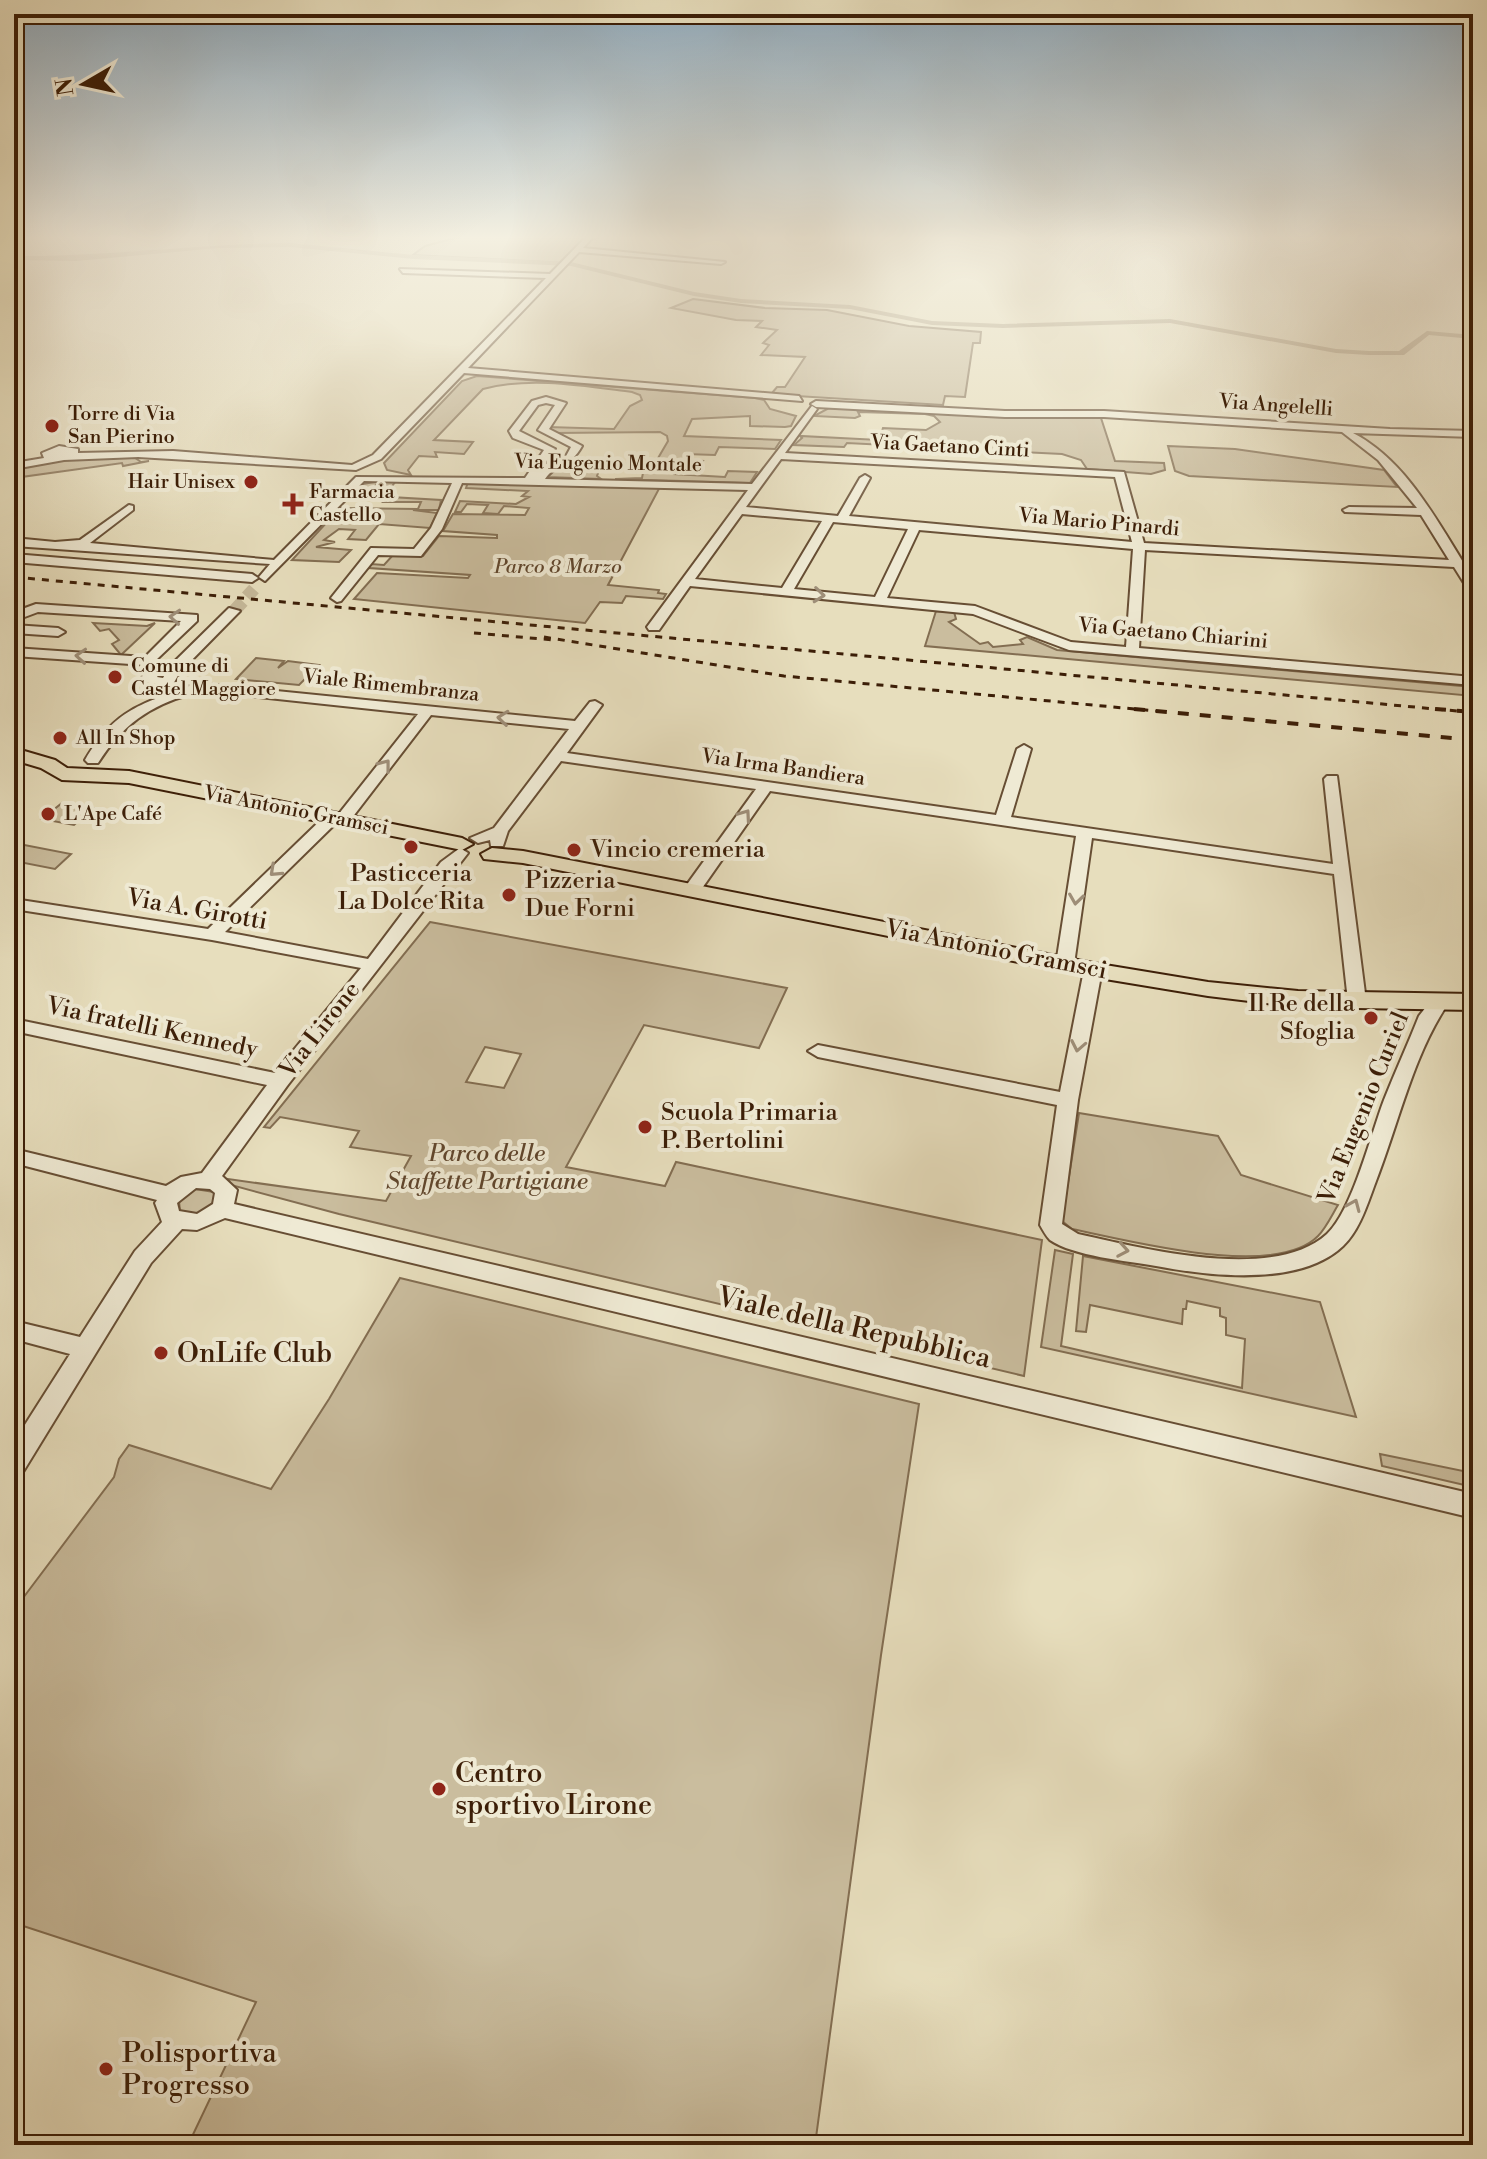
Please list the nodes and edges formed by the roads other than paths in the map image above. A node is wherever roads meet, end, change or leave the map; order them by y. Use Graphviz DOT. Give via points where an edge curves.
graph roads {
  1 [pos="493,338"];
  2 [pos="460,372"];
  3 [pos="764,396"];
  4 [pos="799,399"];
  5 [pos="779,403"];
  6 [pos="806,410"];
  7 [pos="515,430"];
  8 [pos="543,430"];
  9 [pos="1473,434"];
  10 [pos="1364,437"];
  11 [pos="562,440"];
  12 [pos="543,445"];
  13 [pos="65,455"];
  14 [pos="778,456"];
  15 [pos="377,457"];
  16 [pos="15,467"];
  17 [pos="358,474"];
  18 [pos="865,478"];
  19 [pos="459,479"];
  20 [pos="534,480"];
  21 [pos="756,487"];
  22 [pos="739,510"];
  23 [pos="1349,510"];
  24 [pos="1423,512"];
  25 [pos="836,518"];
  26 [pos="915,525"];
  27 [pos="104,527"];
  28 [pos="17,544"];
  29 [pos="71,545"];
  30 [pos="1139,546"];
  31 [pos="14,558"];
  32 [pos="269,561"];
  33 [pos="1457,564"];
  34 [pos="685,582"];
  35 [pos="1473,588"];
  36 [pos="786,592"];
  37 [pos="337,598"];
  38 [pos="879,601"];
  39 [pos="234,611"];
  40 [pos="14,617"];
  41 [pos="654,627"];
  42 [pos="14,629"];
  43 [pos="58,632"];
  44 [pos="1132,651"];
  45 [pos="14,652"];
  46 [pos="189,656"];
  47 [pos="148,661"];
  48 [pos="1473,681"];
  49 [pos="166,684"];
  50 [pos="191,685"];
  51 [pos="595,705"];
  52 [pos="428,710"];
  53 [pos="581,726"];
  54 [pos="1024,749"];
  55 [pos="18,755"];
  56 [pos="559,756"];
  57 [pos="79,764"];
  58 [pos="1332,779"];
  59 [pos="766,786"];
  60 [pos="337,819"];
  61 [pos="1002,820"];
  62 [pos="1084,834"];
  63 [pos="483,846"];
  64 [pos="1342,870"];
  65 [pos="692,890"];
  66 [pos="14,904"];
  67 [pos="212,935"];
  68 [pos="1065,964"];
  69 [pos="371,965"];
  70 [pos="1093,970"];
  71 [pos="1357,1001"];
  72 [pos="1440,1002"];
  73 [pos="1473,1002"];
  74 [pos="14,1025"];
  75 [pos="818,1051"];
  76 [pos="280,1081"];
  77 [pos="1068,1100"];
  78 [pos="14,1156"];
  79 [pos="208,1180"];
  80 [pos="170,1195"];
  81 [pos="221,1209"];
  82 [pos="176,1221"];
  83 [pos="14,1330"];
  84 [pos="85,1348"];
  85 [pos="23,1434"];
  86 [pos="14,1464"];
  87 [pos="1473,1506"];
  1 -- 2 [label="street"];
  2 -- 3 [label="street, Via Angelelli"];
  2 -- 15 [label="street"];
  3 -- 4 [label="street, Via Angelelli"];
  3 -- 5 [label="street"];
  4 -- 5 [label="street"];
  4 -- 6 [label="street, Via Angelelli"];
  5 -- 6 [label="street" via="781,408"];
  6 -- 10 [label="street, Via Angelelli" via="837,406 1256,422"];
  6 -- 14 [label="street"];
  7 -- 8 [label="street"];
  7 -- 8 [label="street" via="535,403 560,402"];
  7 -- 12 [label="street" via="517,436"];
  8 -- 11 [label="street"];
  9 -- 10 [label="street"];
  10 -- 24 [label="street"];
  11 -- 12 [label="street"];
  11 -- 20 [label="street" via="575,443 576,449 566,462"];
  12 -- 20 [label="street" via="550,449 530,478"];
  13 -- 16 [label="street"];
  13 -- 16 [label="street" via="46,454"];
  13 -- 17 [label="street" via="217,454"];
  14 -- 21 [label="street"];
  14 -- 30 [label="street, Via Gaetano Cinti" via="1120,474"];
  15 -- 17 [label="street"];
  15 -- 17 [label="street"];
  17 -- 19 [label="street, Via Eugenio Montale"];
  17 -- 31 [label="street" via="253,583"];
  18 -- 25 [label="street"];
  19 -- 20 [label="street, Via Eugenio Montale"];
  19 -- 37 [label="street" via="436,529 417,553 375,551"];
  20 -- 21 [label="street, Via Eugenio Montale"];
  21 -- 22 [label="street"];
  22 -- 25 [label="street, Via Mario Pinardi"];
  22 -- 34 [label="street"];
  23 -- 24 [label="street"];
  24 -- 33 [label="street"];
  25 -- 26 [label="street, Via Mario Pinardi"];
  25 -- 36 [label="street"];
  26 -- 30 [label="street, Via Mario Pinardi"];
  26 -- 38 [label="street"];
  27 -- 27 [label="street" via="129,508 131,505 108,508"];
  27 -- 29 [label="street"];
  28 -- 29 [label="street"];
  29 -- 32 [label="street"];
  30 -- 33 [label="street, Via Mario Pinardi"];
  30 -- 44 [label="street"];
  33 -- 35 [label="street"];
  34 -- 36 [label="street, Via Gaetano Chiarini"];
  34 -- 41 [label="street"];
  36 -- 38 [label="street, Via Gaetano Chiarini, one-way"];
  38 -- 44 [label="street, Via Gaetano Chiarini" via="975,610 1059,644"];
  39 -- 46 [label="street"];
  47 -- 40 [label="street, one-way" via="192,618 36,608"];
  42 -- 43 [label="street"];
  44 -- 48 [label="street, Via Gaetano Chiarini"];
  47 -- 45 [label="street, one-way"];
  46 -- 49 [label="street"];
  46 -- 50 [label="street" via="181,670"];
  47 -- 49 [label="street" via="157,667 148,679"];
  49 -- 50 [label="street"];
  49 -- 57 [label="street" via="126,712"];
  50 -- 52 [label="street, Viale Rimembranza"];
  50 -- 57 [label="street" via="141,707"];
  51 -- 53 [label="street, Via Lirone"];
  53 -- 52 [label="street, Viale Rimembranza, one-way"];
  60 -- 52 [label="street, one-way"];
  53 -- 56 [label="street, Via Lirone"];
  54 -- 61 [label="street"];
  55 -- 57 [label="main road, Via Antonio Gramsci"];
  56 -- 59 [label="street, Via Irma Bandiera"];
  56 -- 63 [label="street, Via Lirone"];
  57 -- 60 [label="main road, Via Antonio Gramsci"];
  58 -- 64 [label="street"];
  59 -- 61 [label="street, Via Irma Bandiera"];
  65 -- 59 [label="street, one-way"];
  60 -- 63 [label="main road, Via Antonio Gramsci"];
  60 -- 67 [label="street, one-way"];
  61 -- 62 [label="street, Via Irma Bandiera"];
  62 -- 64 [label="street, Via Irma Bandiera"];
  62 -- 68 [label="street, one-way"];
  63 -- 65 [label="main road, Via Antonio Gramsci"];
  63 -- 69 [label="street, Via Lirone" via="437,883"];
  64 -- 71 [label="street"];
  65 -- 68 [label="main road, Via Antonio Gramsci"];
  66 -- 67 [label="street, Via A. Girotti"];
  67 -- 69 [label="street, Via A. Girotti"];
  68 -- 70 [label="main road, Via Antonio Gramsci"];
  69 -- 76 [label="street, Via Lirone"];
  70 -- 71 [label="main road, Via Antonio Gramsci" via="1262,996"];
  70 -- 77 [label="street, Via Eugenio Curiel, one-way"];
  71 -- 72 [label="main road, Via Antonio Gramsci"];
  72 -- 73 [label="main road, Via Antonio Gramsci"];
  77 -- 72 [label="street, Via Eugenio Curiel, one-way" via="1051,1225 1056,1233 1073,1241 1199,1264 1240,1268 1294,1262 1340,1235 1429,1016"];
  74 -- 76 [label="street, Via fratelli Kennedy"];
  75 -- 77 [label="street"];
  76 -- 79 [label="street, Via Lirone"];
  78 -- 80 [label="street"];
  79 -- 80 [label="street" via="191,1182"];
  79 -- 81 [label="street" via="226,1190"];
  80 -- 82 [label="street" via="166,1210"];
  81 -- 82 [label="street" via="199,1221"];
  81 -- 87 [label="street, Viale della Repubblica"];
  82 -- 84 [label="street" via="143,1257"];
  83 -- 84 [label="street"];
  84 -- 85 [label="street"];
  85 -- 86 [label="street"];
}
